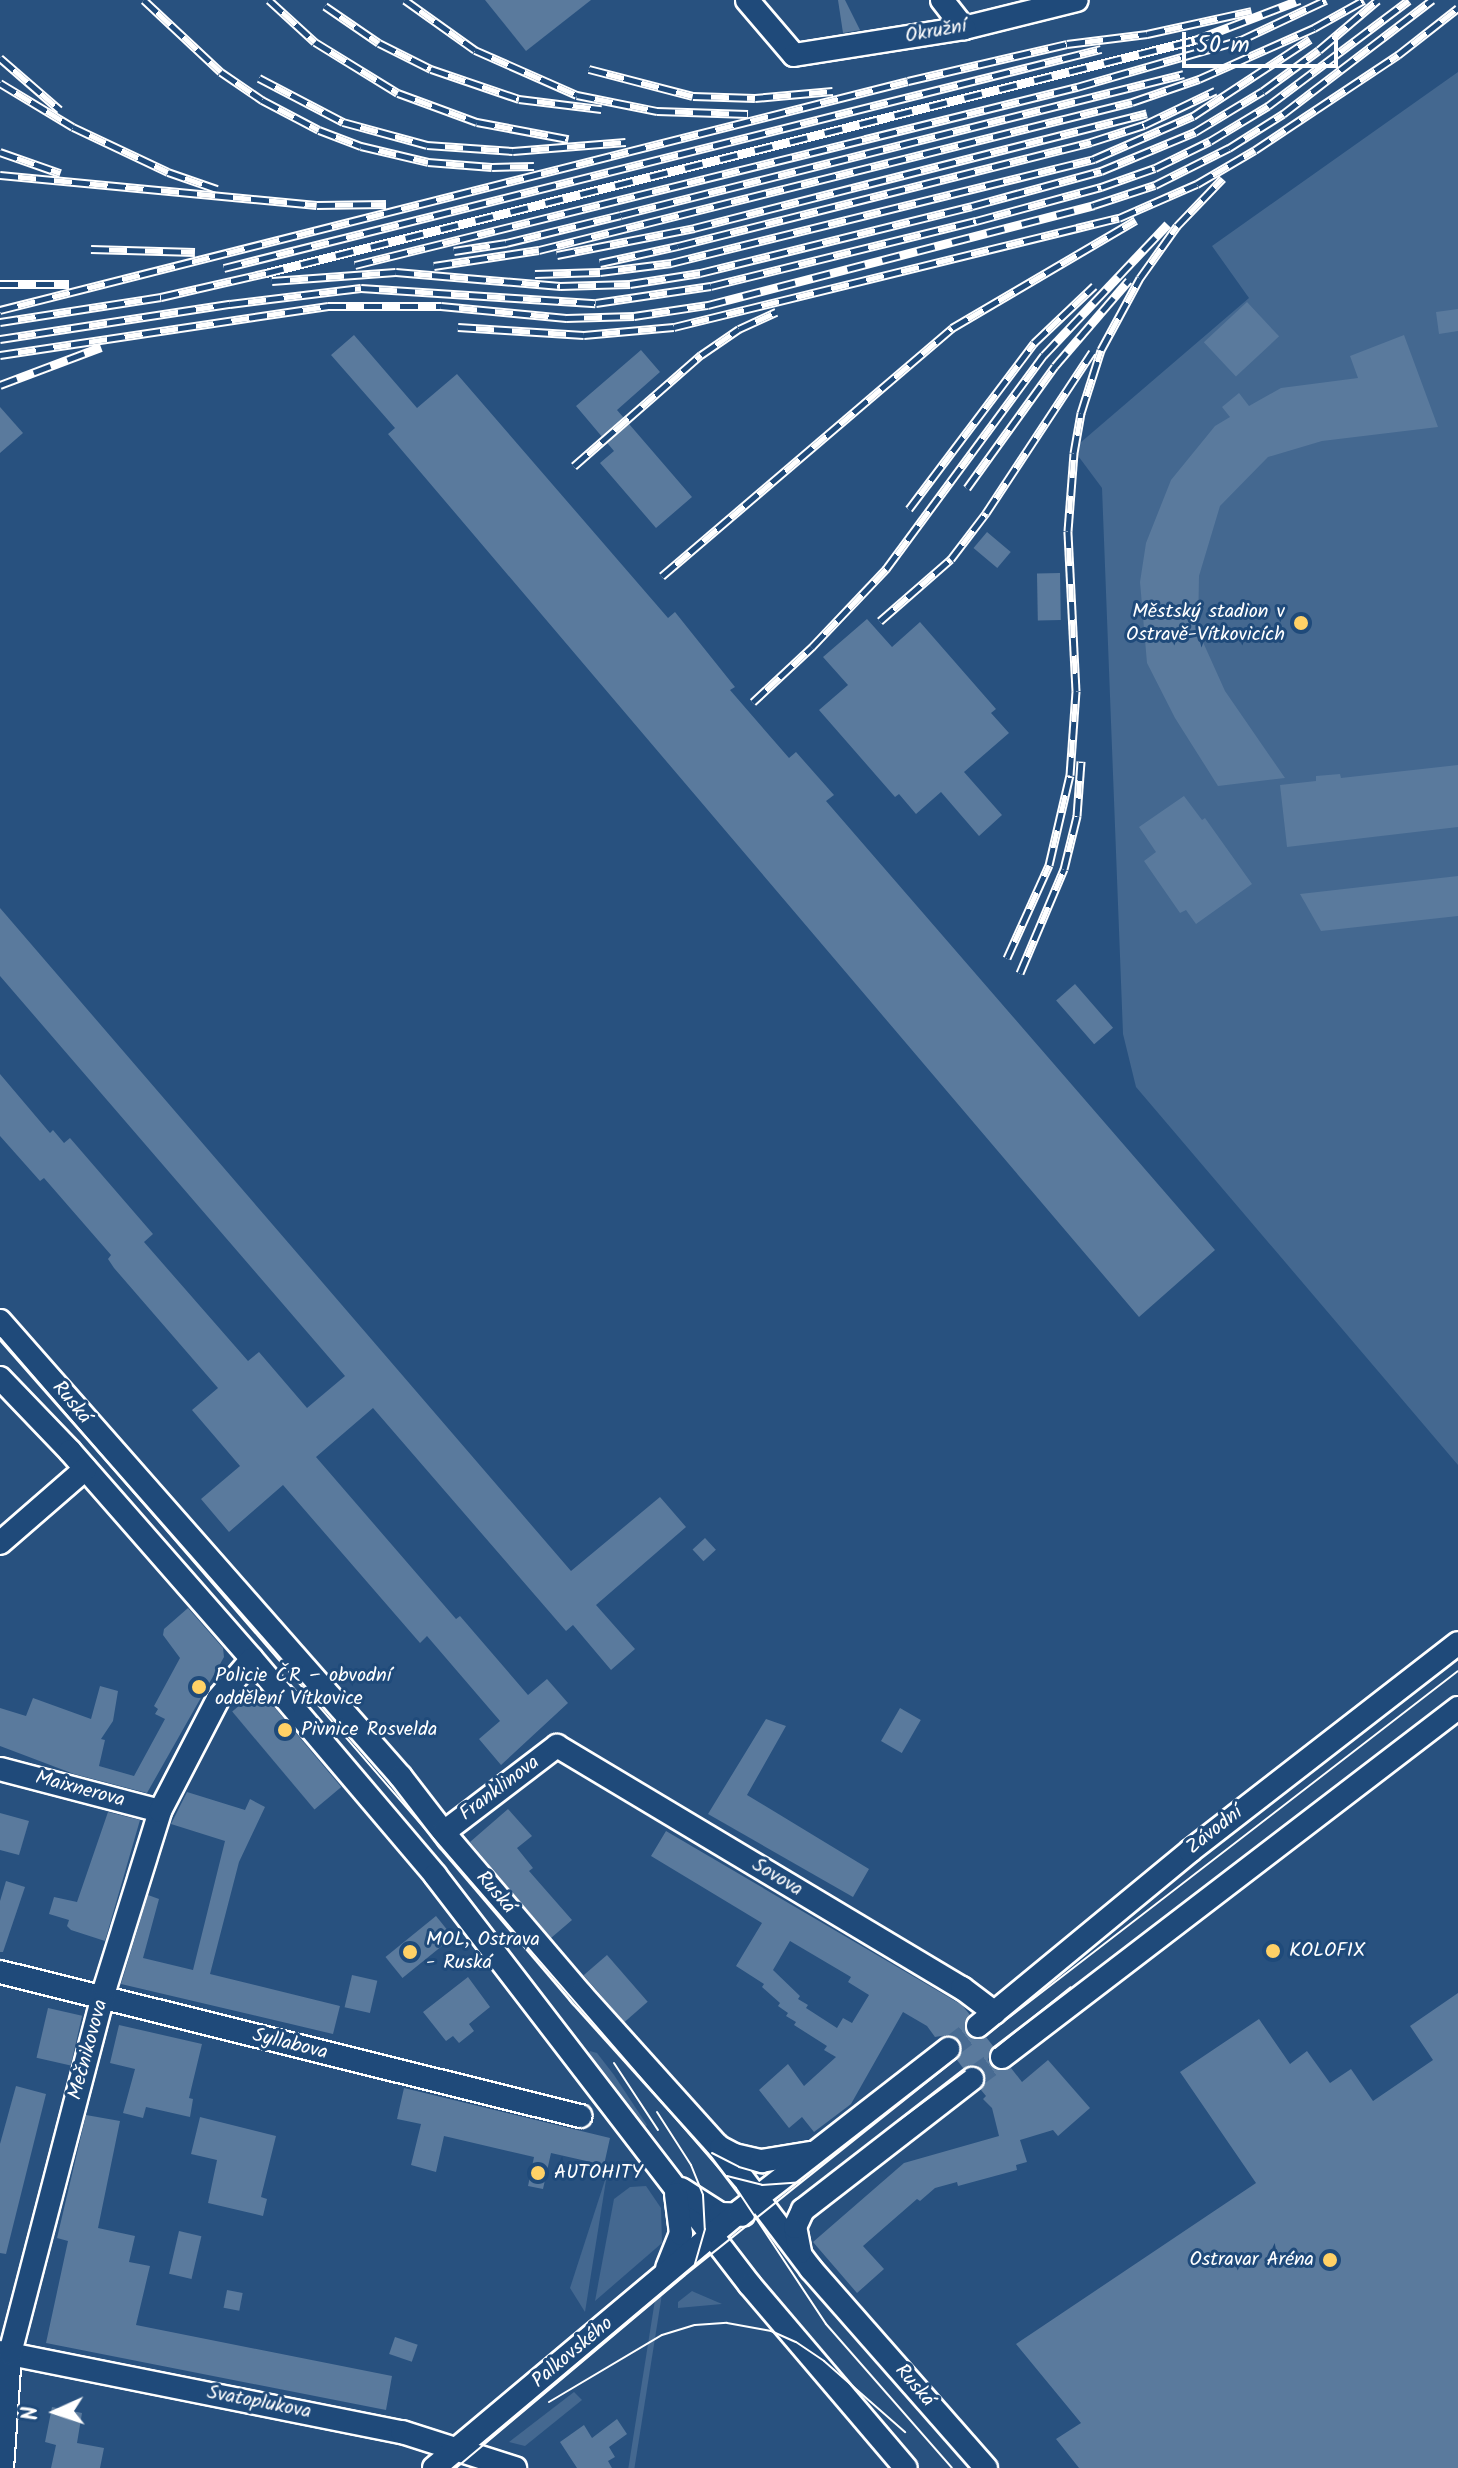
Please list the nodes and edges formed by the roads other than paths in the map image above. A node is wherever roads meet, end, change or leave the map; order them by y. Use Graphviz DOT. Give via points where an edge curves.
graph roads {
  1 [pos="747,0"];
  2 [pos="942,0"];
  3 [pos="1077,0"];
  4 [pos="964,28"];
  5 [pos="0,1321"];
  6 [pos="0,1378"];
  7 [pos="85,1469"];
  8 [pos="0,1543"];
  9 [pos="1458,1643"];
  10 [pos="252,1659"];
  11 [pos="1458,1708"];
  12 [pos="557,1746"];
  13 [pos="0,1769"];
  14 [pos="160,1811"];
  15 [pos="444,1832"];
  16 [pos="0,1972"];
  17 [pos="102,1999"];
  18 [pos="986,2020"];
  19 [pos="948,2049"];
  20 [pos="1002,2057"];
  21 [pos="972,2079"];
  22 [pos="580,2116"];
  23 [pos="826,2144"];
  24 [pos="718,2146"];
  25 [pos="667,2179"];
  26 [pos="810,2203"];
  27 [pos="763,2206"];
  28 [pos="735,2215"];
  29 [pos="711,2235"];
  30 [pos="801,2256"];
  31 [pos="661,2278"];
  32 [pos="5,2352"];
  33 [pos="457,2449"];
  34 [pos="503,2466"];
  35 [pos="2,2468"];
  36 [pos="434,2468"];
  37 [pos="906,2468"];
  38 [pos="986,2468"];
  1 -- 4 [label="street, Okružní" via="794,55"];
  2 -- 4 [label="street"];
  3 -- 4 [label="street, Okružní"];
  5 -- 15 [label="street, Ruská"];
  6 -- 7 [label="street, Ruská"];
  7 -- 8 [label="street"];
  7 -- 10 [label="street, Ruská"];
  9 -- 18 [label="street, Závodní" via="1190,1851"];
  10 -- 14 [label="street, Mečnikovova" via="218,1699"];
  10 -- 25 [label="street, Ruská" via="435,1875"];
  11 -- 20 [label="street"];
  12 -- 15 [label="street, Franklinova"];
  12 -- 18 [label="street, Sovova" via="962,1988"];
  13 -- 14 [label="street, Maixnerova"];
  14 -- 17 [label="street, Mečnikovova"];
  15 -- 24 [label="street, Ruská"];
  16 -- 17 [label="street, Syllabova"];
  17 -- 22 [label="street, Syllabova"];
  17 -- 32 [label="street, Mečnikovova"];
  19 -- 23 [label="street"];
  21 -- 26 [label="street"];
  23 -- 24 [label="street" via="798,2157 773,2160 745,2159"];
  23 -- 27 [label="street"];
  24 -- 27 [label="street, Ruská"];
  25 -- 28 [label="street" via="714,2211"];
  25 -- 29 [label="street, Ruská"];
  25 -- 31 [label="street" via="676,2193 681,2224 678,2247"];
  26 -- 27 [label="street" via="789,2213"];
  26 -- 30 [label="street" via="795,2227"];
  27 -- 28 [label="street"];
  27 -- 30 [label="street, Ruská"];
  28 -- 29 [label="street"];
  29 -- 31 [label="street, Palkovského"];
  29 -- 37 [label="street, Ruská"];
  30 -- 38 [label="street, Ruská"];
  31 -- 33 [label="street, Palkovského"];
  32 -- 33 [label="street, Svatoplukova" via="381,2428"];
  32 -- 35 [label="street, Mečnikovova"];
  33 -- 34 [label="street, Svatoplukova"];
  33 -- 36 [label="street, Palkovského"];
}
